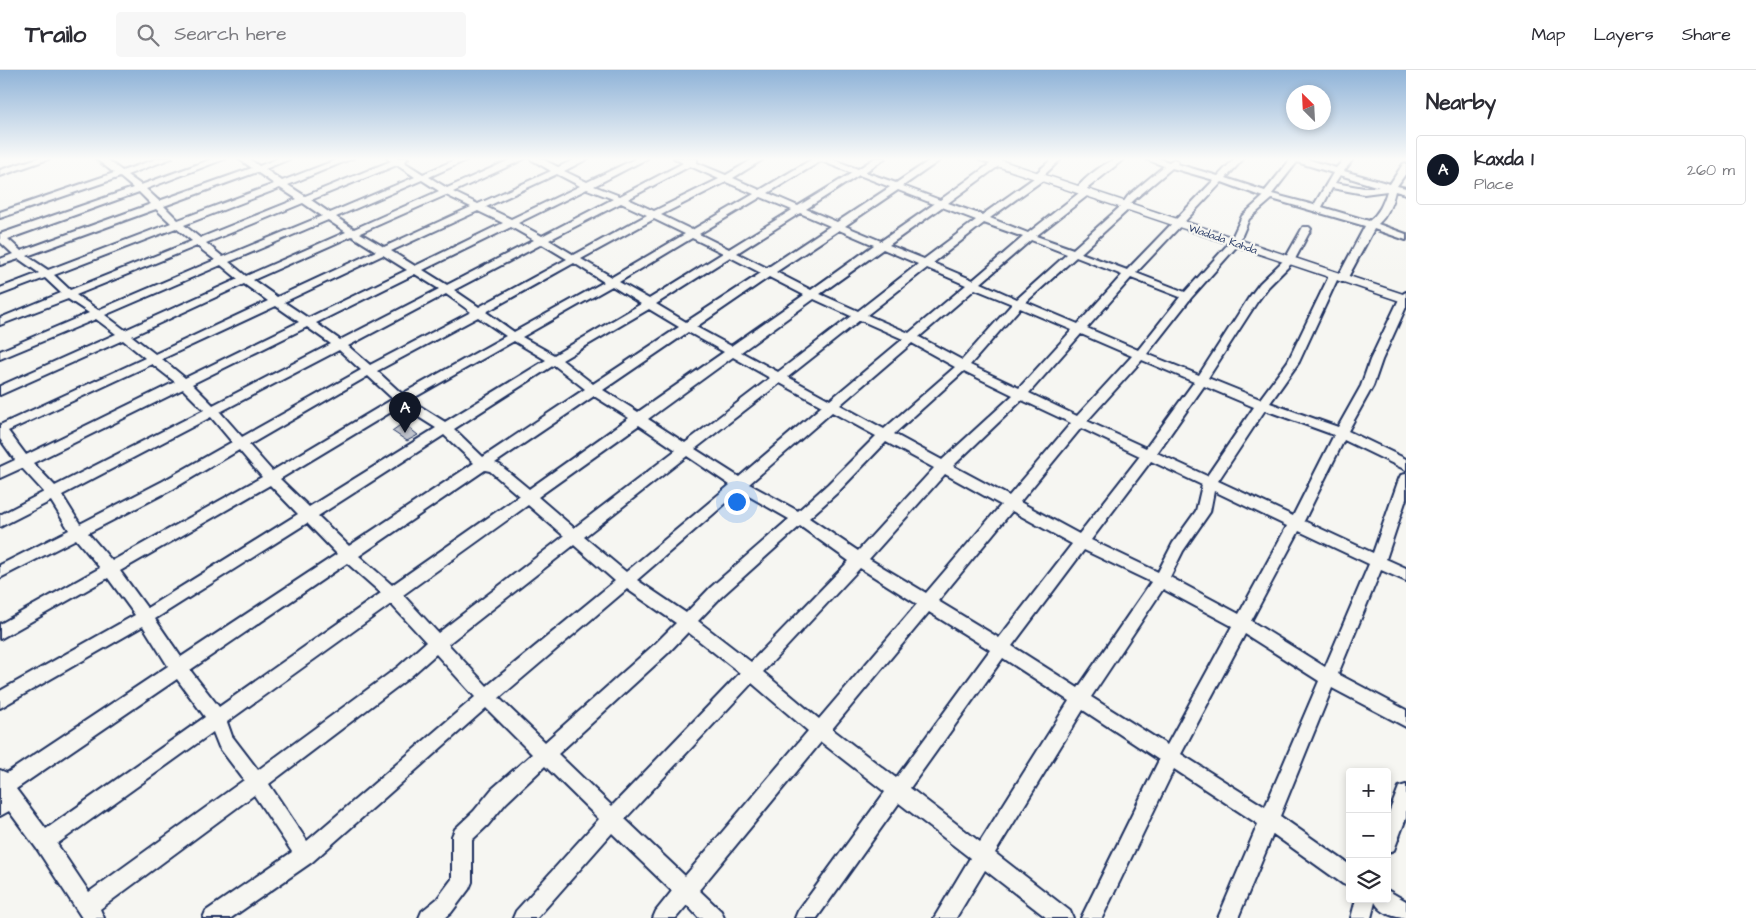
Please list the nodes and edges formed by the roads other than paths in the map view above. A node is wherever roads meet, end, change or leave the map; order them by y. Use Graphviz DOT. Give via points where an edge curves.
graph roads {
  1 [pos="53,198"];
  2 [pos="116,198"];
  3 [pos="149,198"];
  4 [pos="181,198"];
  5 [pos="246,198"];
  6 [pos="302,198"];
  7 [pos="311,198"];
  8 [pos="373,198"];
  9 [pos="434,198"];
  10 [pos="457,198"];
  11 [pos="500,198"];
  12 [pos="564,198"];
  13 [pos="617,198"];
  14 [pos="624,198"];
  15 [pos="688,198"];
  16 [pos="752,198"];
  17 [pos="771,198"];
  18 [pos="817,198"];
  19 [pos="882,198"];
  20 [pos="930,198"];
  21 [pos="947,198"];
  22 [pos="1012,198"];
  23 [pos="1075,198"];
  24 [pos="1099,198"];
  25 [pos="1132,198"];
  26 [pos="1204,198"];
  27 [pos="1265,198"];
  28 [pos="1278,198"];
  29 [pos="1323,198"];
  30 [pos="1388,198"];
  31 [pos="621,199"];
  32 [pos="305,200"];
  33 [pos="942,202"];
  34 [pos="158,206"];
  35 [pos="1125,206"];
  36 [pos="477,208"];
  37 [pos="1317,208"];
  38 [pos="798,209"];
  39 [pos="654,215"];
  40 [pos="0,216"];
  41 [pos="332,216"];
  42 [pos="983,219"];
  43 [pos="177,224"];
  44 [pos="510,224"];
  45 [pos="1179,224"];
  46 [pos="1371,225"];
  47 [pos="839,226"];
  48 [pos="1306,229"];
  49 [pos="354,233"];
  50 [pos="690,235"];
  51 [pos="1029,237"];
  52 [pos="1406,237"];
  53 [pos="1,238"];
  54 [pos="542,240"];
  55 [pos="199,241"];
  56 [pos="1235,243"];
  57 [pos="883,245"];
  58 [pos="383,251"];
  59 [pos="1073,253"];
  60 [pos="20,254"];
  61 [pos="729,254"];
  62 [pos="574,260"];
  63 [pos="224,261"];
  64 [pos="0,262"];
  65 [pos="1289,262"];
  66 [pos="927,264"];
  67 [pos="416,270"];
  68 [pos="770,272"];
  69 [pos="1130,273"];
  70 [pos="47,274"];
  71 [pos="1338,278"];
  72 [pos="245,280"];
  73 [pos="610,283"];
  74 [pos="974,284"];
  75 [pos="446,289"];
  76 [pos="0,292"];
  77 [pos="68,294"];
  78 [pos="813,295"];
  79 [pos="1187,296"];
  80 [pos="1405,298"];
  81 [pos="275,300"];
  82 [pos="1019,303"];
  83 [pos="648,304"];
  84 [pos="479,312"];
  85 [pos="96,313"];
  86 [pos="859,316"];
  87 [pos="0,322"];
  88 [pos="309,322"];
  89 [pos="687,328"];
  90 [pos="1080,329"];
  91 [pos="122,336"];
  92 [pos="513,336"];
  93 [pos="911,338"];
  94 [pos="338,344"];
  95 [pos="732,352"];
  96 [pos="0,355"];
  97 [pos="1140,355"];
  98 [pos="153,360"];
  99 [pos="554,360"];
  100 [pos="963,366"];
  101 [pos="370,370"];
  102 [pos="779,378"];
  103 [pos="1202,379"];
  104 [pos="184,384"];
  105 [pos="594,390"];
  106 [pos="0,391"];
  107 [pos="1021,394"];
  108 [pos="401,400"];
  109 [pos="830,405"];
  110 [pos="1262,405"];
  111 [pos="213,412"];
  112 [pos="639,418"];
  113 [pos="1079,422"];
  114 [pos="444,428"];
  115 [pos="0,430"];
  116 [pos="1341,433"];
  117 [pos="886,435"];
  118 [pos="240,443"];
  119 [pos="687,449"];
  120 [pos="1149,454"];
  121 [pos="24,462"];
  122 [pos="483,464"];
  123 [pos="1406,464"];
  124 [pos="943,466"];
  125 [pos="0,473"];
  126 [pos="271,478"];
  127 [pos="1406,479"];
  128 [pos="739,484"];
  129 [pos="1209,484"];
  130 [pos="53,493"];
  131 [pos="528,497"];
  132 [pos="1011,503"];
  133 [pos="308,515"];
  134 [pos="800,518"];
  135 [pos="0,521"];
  136 [pos="1296,523"];
  137 [pos="78,532"];
  138 [pos="574,537"];
  139 [pos="1081,542"];
  140 [pos="348,555"];
  141 [pos="859,560"];
  142 [pos="1377,562"];
  143 [pos="111,571"];
  144 [pos="0,572"];
  145 [pos="1406,575"];
  146 [pos="1161,580"];
  147 [pos="626,581"];
  148 [pos="392,594"];
  149 [pos="928,602"];
  150 [pos="145,617"];
  151 [pos="687,622"];
  152 [pos="1240,623"];
  153 [pos="0,632"];
  154 [pos="438,642"];
  155 [pos="1001,648"];
  156 [pos="179,668"];
  157 [pos="752,673"];
  158 [pos="1329,678"];
  159 [pos="487,698"];
  160 [pos="1080,699"];
  161 [pos="0,700"];
  162 [pos="217,719"];
  163 [pos="1406,719"];
  164 [pos="821,731"];
  165 [pos="546,756"];
  166 [pos="1170,757"];
  167 [pos="257,783"];
  168 [pos="897,790"];
  169 [pos="4,792"];
  170 [pos="1406,794"];
  171 [pos="611,820"];
  172 [pos="1269,820"];
  173 [pos="1391,833"];
  174 [pos="44,842"];
  175 [pos="305,856"];
  176 [pos="982,856"];
  177 [pos="1346,874"];
  178 [pos="686,890"];
  179 [pos="1365,903"];
  180 [pos="1390,903"];
  181 [pos="90,913"];
  182 [pos="1406,913"];
  183 [pos="214,918"];
  184 [pos="429,918"];
  185 [pos="523,918"];
  186 [pos="663,918"];
  187 [pos="714,918"];
  188 [pos="805,918"];
  189 [pos="944,918"];
  190 [pos="1063,918"];
  191 [pos="1091,918"];
  192 [pos="1228,918"];
  193 [pos="1361,918"];
  1 -- 40 [label="street"];
  2 -- 53 [label="street"];
  3 -- 34 [label="street"];
  4 -- 34 [label="street"];
  5 -- 43 [label="street"];
  6 -- 32 [label="street"];
  7 -- 32 [label="street"];
  8 -- 41 [label="street"];
  9 -- 49 [label="street"];
  10 -- 36 [label="street"];
  11 -- 36 [label="street"];
  12 -- 44 [label="street"];
  13 -- 31 [label="street"];
  14 -- 31 [label="street"];
  15 -- 39 [label="street"];
  16 -- 50 [label="street"];
  17 -- 38 [label="street"];
  18 -- 38 [label="street"];
  19 -- 47 [label="street"];
  20 -- 33 [label="street"];
  21 -- 33 [label="street"];
  22 -- 42 [label="street"];
  23 -- 51 [label="street"];
  24 -- 35 [label="main road, Wadada Kahda"];
  25 -- 35 [label="street"];
  26 -- 45 [label="street"];
  27 -- 56 [label="street" via="1245,218"];
  28 -- 37 [label="street"];
  29 -- 37 [label="street"];
  30 -- 46 [label="street" via="1383,211"];
  31 -- 39 [label="street"];
  31 -- 54 [label="street"];
  32 -- 41 [label="street"];
  32 -- 55 [label="street"];
  33 -- 42 [label="street"];
  33 -- 57 [label="street"];
  34 -- 43 [label="street"];
  34 -- 60 [label="street"];
  35 -- 45 [label="main road, Wadada Kahda"];
  35 -- 59 [label="street"];
  36 -- 44 [label="street"];
  36 -- 58 [label="street"];
  37 -- 46 [label="street"];
  38 -- 47 [label="street"];
  38 -- 61 [label="street"];
  39 -- 50 [label="street"];
  39 -- 62 [label="street"];
  41 -- 49 [label="street"];
  41 -- 63 [label="street"];
  42 -- 51 [label="street"];
  42 -- 66 [label="street"];
  43 -- 55 [label="street"];
  43 -- 70 [label="street"];
  44 -- 54 [label="street"];
  44 -- 67 [label="street"];
  45 -- 56 [label="main road, Wadada Kahda"];
  45 -- 69 [label="street"];
  46 -- 52 [label="street"];
  46 -- 71 [label="street"];
  47 -- 57 [label="street"];
  47 -- 68 [label="street"];
  48 -- 65 [label="street"];
  49 -- 58 [label="street"];
  49 -- 72 [label="street"];
  50 -- 61 [label="street"];
  50 -- 73 [label="street"];
  51 -- 59 [label="street"];
  51 -- 74 [label="street"];
  53 -- 60 [label="street"];
  54 -- 62 [label="street"];
  54 -- 75 [label="street"];
  55 -- 63 [label="street"];
  55 -- 77 [label="street"];
  56 -- 65 [label="main road, Wadada Kahda"];
  56 -- 79 [label="street"];
  57 -- 66 [label="street"];
  57 -- 78 [label="street"];
  58 -- 67 [label="street"];
  58 -- 81 [label="street"];
  59 -- 69 [label="street"];
  59 -- 82 [label="street"];
  60 -- 64 [label="street"];
  60 -- 70 [label="street"];
  61 -- 68 [label="street"];
  61 -- 83 [label="street"];
  62 -- 73 [label="street"];
  62 -- 84 [label="street"];
  63 -- 72 [label="street"];
  63 -- 85 [label="street"];
  65 -- 71 [label="main road, Wadada Kahda"];
  65 -- 103 [label="street" via="1252,301"];
  66 -- 74 [label="street"];
  66 -- 86 [label="street"];
  67 -- 75 [label="street"];
  67 -- 88 [label="street"];
  68 -- 78 [label="street"];
  68 -- 89 [label="street"];
  69 -- 79 [label="street"];
  69 -- 90 [label="street"];
  70 -- 76 [label="street"];
  70 -- 77 [label="street"];
  71 -- 80 [label="main road, Wadada Kahda"];
  71 -- 110 [label="street" via="1293,362"];
  72 -- 81 [label="street"];
  72 -- 91 [label="street"];
  73 -- 83 [label="street"];
  73 -- 92 [label="street"];
  74 -- 82 [label="street"];
  74 -- 93 [label="street"];
  75 -- 84 [label="street"];
  75 -- 94 [label="street"];
  77 -- 85 [label="street"];
  77 -- 87 [label="street"];
  78 -- 86 [label="street"];
  78 -- 95 [label="street"];
  79 -- 97 [label="street"];
  80 -- 116 [label="street" via="1367,386"];
  81 -- 88 [label="street"];
  81 -- 98 [label="street"];
  82 -- 90 [label="street"];
  82 -- 100 [label="street"];
  83 -- 89 [label="street"];
  83 -- 99 [label="street"];
  84 -- 92 [label="street"];
  84 -- 101 [label="street"];
  85 -- 91 [label="street"];
  85 -- 96 [label="street"];
  86 -- 93 [label="street"];
  86 -- 102 [label="street"];
  88 -- 94 [label="street"];
  88 -- 104 [label="street"];
  89 -- 95 [label="street"];
  89 -- 105 [label="street"];
  90 -- 97 [label="street"];
  90 -- 107 [label="street"];
  91 -- 98 [label="street"];
  91 -- 106 [label="street"];
  92 -- 99 [label="street"];
  92 -- 108 [label="street"];
  93 -- 100 [label="street"];
  93 -- 109 [label="street"];
  94 -- 101 [label="street"];
  94 -- 111 [label="street"];
  95 -- 102 [label="street"];
  95 -- 112 [label="street"];
  97 -- 103 [label="street"];
  97 -- 113 [label="street"];
  98 -- 104 [label="street"];
  98 -- 115 [label="street"];
  99 -- 105 [label="street"];
  99 -- 114 [label="street"];
  100 -- 107 [label="street"];
  100 -- 117 [label="street"];
  101 -- 108 [label="street"];
  101 -- 118 [label="street"];
  102 -- 109 [label="street"];
  102 -- 119 [label="street"];
  103 -- 110 [label="street"];
  103 -- 120 [label="street"];
  104 -- 111 [label="street"];
  104 -- 121 [label="street"];
  105 -- 112 [label="street"];
  105 -- 122 [label="street"];
  107 -- 113 [label="street"];
  107 -- 124 [label="street"];
  108 -- 114 [label="street"];
  108 -- 126 [label="street"];
  109 -- 117 [label="street"];
  109 -- 128 [label="street"];
  110 -- 116 [label="street"];
  110 -- 129 [label="street"];
  111 -- 118 [label="street"];
  111 -- 130 [label="street"];
  112 -- 119 [label="street"];
  112 -- 131 [label="street"];
  113 -- 120 [label="street"];
  113 -- 132 [label="street"];
  114 -- 122 [label="street"];
  114 -- 133 [label="street"];
  115 -- 121 [label="street"];
  116 -- 123 [label="street"];
  116 -- 136 [label="street"];
  117 -- 124 [label="street"];
  117 -- 134 [label="street"];
  118 -- 126 [label="street"];
  118 -- 137 [label="street"];
  119 -- 128 [label="street"];
  119 -- 138 [label="street"];
  120 -- 129 [label="street"];
  120 -- 139 [label="street"];
  121 -- 125 [label="street"];
  121 -- 130 [label="street"];
  122 -- 131 [label="street" via="495,468"];
  122 -- 140 [label="street"];
  124 -- 132 [label="street"];
  124 -- 141 [label="street"];
  126 -- 133 [label="street"];
  126 -- 143 [label="street"];
  127 -- 142 [label="street"];
  128 -- 134 [label="street"];
  128 -- 147 [label="street"];
  129 -- 136 [label="street"];
  129 -- 146 [label="street" via="1203,512 1178,547"];
  130 -- 135 [label="street"];
  130 -- 137 [label="street"];
  131 -- 138 [label="street"];
  131 -- 148 [label="street"];
  132 -- 139 [label="street"];
  132 -- 149 [label="street"];
  133 -- 140 [label="street"];
  133 -- 150 [label="street"];
  134 -- 141 [label="street"];
  134 -- 151 [label="street"];
  136 -- 142 [label="street"];
  136 -- 152 [label="street"];
  137 -- 143 [label="street"];
  137 -- 144 [label="street"];
  138 -- 147 [label="street"];
  138 -- 154 [label="street"];
  139 -- 146 [label="street"];
  139 -- 155 [label="street"];
  140 -- 148 [label="street"];
  140 -- 156 [label="street"];
  141 -- 149 [label="street"];
  141 -- 157 [label="street"];
  142 -- 145 [label="street"];
  142 -- 158 [label="street"];
  143 -- 150 [label="street"];
  143 -- 153 [label="street"];
  146 -- 152 [label="street"];
  146 -- 160 [label="street"];
  147 -- 151 [label="street"];
  147 -- 159 [label="street"];
  148 -- 154 [label="street"];
  148 -- 162 [label="street"];
  149 -- 155 [label="street"];
  149 -- 164 [label="street"];
  150 -- 156 [label="street"];
  150 -- 161 [label="street"];
  151 -- 157 [label="street"];
  151 -- 165 [label="street"];
  152 -- 158 [label="street"];
  152 -- 166 [label="street"];
  154 -- 159 [label="street"];
  154 -- 167 [label="street" via="404,672"];
  155 -- 160 [label="street"];
  155 -- 168 [label="street"];
  156 -- 162 [label="street"];
  156 -- 169 [label="street"];
  157 -- 164 [label="street"];
  157 -- 171 [label="street"];
  158 -- 163 [label="street"];
  158 -- 172 [label="street"];
  159 -- 165 [label="street"];
  159 -- 175 [label="street" via="380,787"];
  160 -- 166 [label="street"];
  160 -- 176 [label="street"];
  162 -- 167 [label="street" via="225,741"];
  162 -- 174 [label="street"];
  164 -- 168 [label="street"];
  164 -- 178 [label="street"];
  165 -- 171 [label="street"];
  165 -- 184 [label="street" via="499,796 462,836 462,882 444,906"];
  166 -- 172 [label="street"];
  166 -- 191 [label="street"];
  167 -- 175 [label="street"];
  167 -- 181 [label="street"];
  168 -- 176 [label="street"];
  168 -- 188 [label="street"];
  169 -- 174 [label="street"];
  170 -- 173 [label="street"];
  171 -- 178 [label="street"];
  171 -- 185 [label="street"];
  172 -- 177 [label="street"];
  172 -- 192 [label="street"];
  174 -- 181 [label="street"];
  175 -- 183 [label="street"];
  176 -- 189 [label="street"];
  176 -- 190 [label="street"];
  178 -- 186 [label="street"];
  178 -- 187 [label="street"];
  179 -- 193 [label="street"];
  180 -- 182 [label="street"];
}
